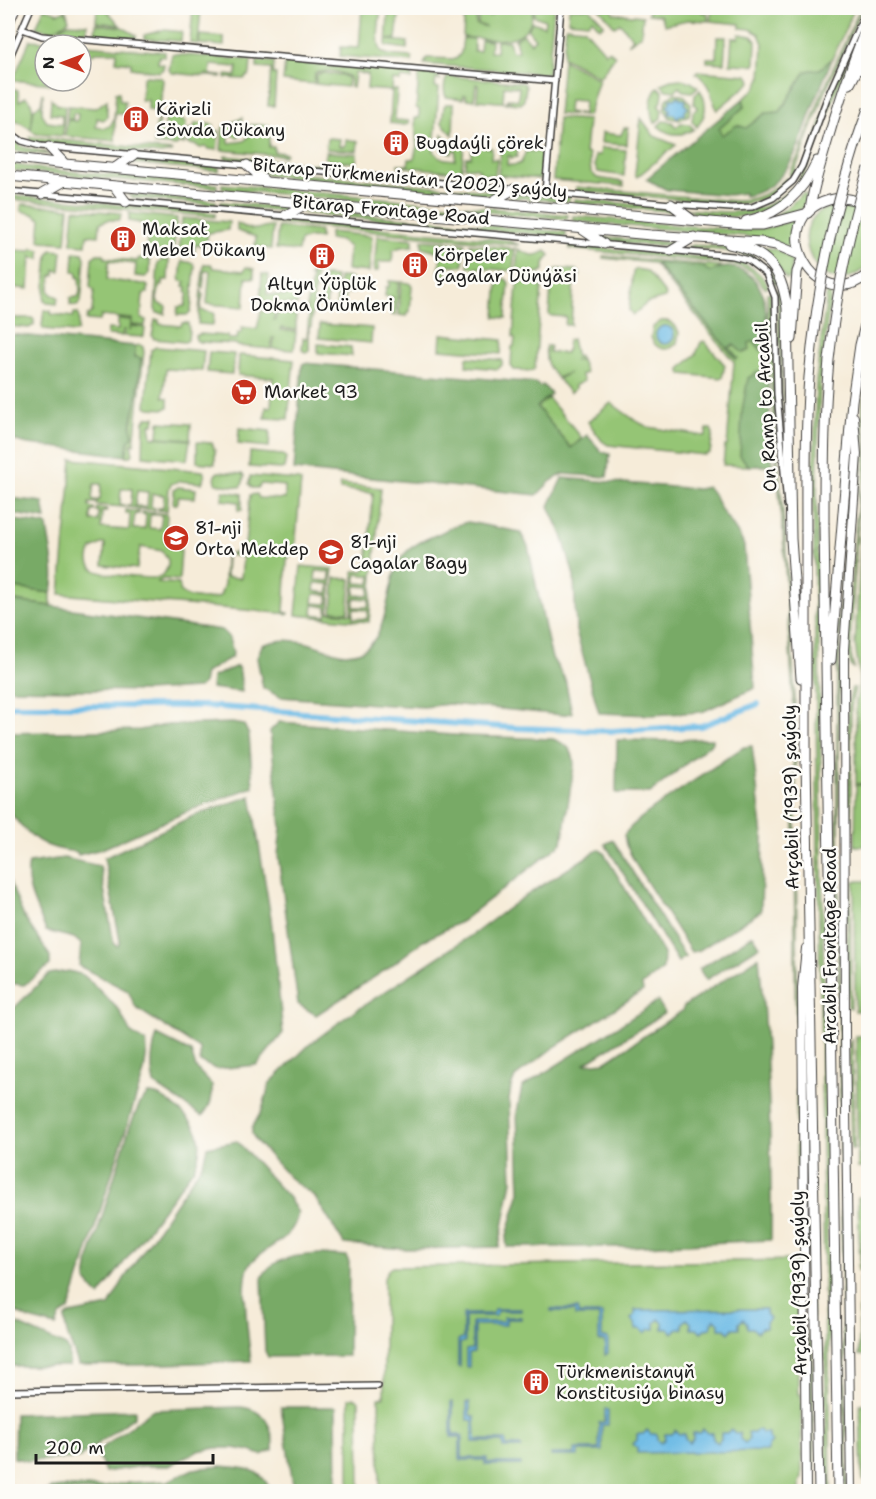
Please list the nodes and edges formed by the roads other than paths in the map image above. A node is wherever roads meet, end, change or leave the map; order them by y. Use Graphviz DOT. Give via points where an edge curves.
graph roads {
  1 [pos="15,8"];
  2 [pos="31,8"];
  3 [pos="561,8"];
  4 [pos="867,8"];
  5 [pos="868,22"];
  6 [pos="8,24"];
  7 [pos="22,29"];
  8 [pos="868,51"];
  9 [pos="8,61"];
  10 [pos="555,81"];
  11 [pos="838,108"];
  12 [pos="868,109"];
  13 [pos="8,131"];
  14 [pos="829,135"];
  15 [pos="49,147"];
  16 [pos="133,155"];
  17 [pos="8,157"];
  18 [pos="65,164"];
  19 [pos="247,165"];
  20 [pos="115,168"];
  21 [pos="868,168"];
  22 [pos="8,176"];
  23 [pos="265,181"];
  24 [pos="63,182"];
  25 [pos="114,186"];
  26 [pos="514,189"];
  27 [pos="8,191"];
  28 [pos="545,192"];
  29 [pos="42,194"];
  30 [pos="126,202"];
  31 [pos="492,202"];
  32 [pos="309,203"];
  33 [pos="671,204"];
  34 [pos="868,208"];
  35 [pos="809,212"];
  36 [pos="286,216"];
  37 [pos="693,220"];
  38 [pos="712,222"];
  39 [pos="578,227"];
  40 [pos="694,237"];
  41 [pos="604,244"];
  42 [pos="670,251"];
  43 [pos="801,257"];
  44 [pos="766,274"];
  45 [pos="868,274"];
  46 [pos="868,313"];
  47 [pos="868,339"];
  48 [pos="856,371"];
  49 [pos="788,399"];
  50 [pos="852,401"];
  51 [pos="791,539"];
  52 [pos="827,723"];
  53 [pos="806,760"];
  54 [pos="810,901"];
  55 [pos="378,1386"];
  56 [pos="8,1391"];
  57 [pos="806,1491"];
  58 [pos="819,1491"];
  59 [pos="838,1491"];
  60 [pos="851,1491"];
  1 -- 6 [label="main road"];
  2 -- 7 [label="street"];
  3 -- 10 [label="street"];
  4 -- 33 [label="street, Bitarap Frontage Road" via="793,181 772,198 752,207"];
  5 -- 11 [label="main road"];
  7 -- 9 [label="street"];
  7 -- 10 [label="street" via="42,36"];
  8 -- 11 [label="main road"];
  10 -- 28 [label="street"];
  11 -- 14 [label="main road"];
  12 -- 53 [label="main road, Arçabil (1939) şaýoly, bridge" via="843,186 821,286 809,376"];
  13 -- 15 [label="street, Bitarap Frontage Road" via="27,144"];
  14 -- 35 [label="main road"];
  14 -- 38 [label="main road" via="802,188 784,205 758,219"];
  15 -- 16 [label="street, Bitarap Frontage Road"];
  15 -- 18 [label="main road"];
  16 -- 19 [label="street, Bitarap Frontage Road"];
  16 -- 20 [label="main road"];
  17 -- 18 [label="main road, Bitarap Türkmenistan (2002) şaýoly"];
  18 -- 20 [label="main road, Bitarap Türkmenistan (2002) şaýoly"];
  19 -- 23 [label="main road"];
  19 -- 26 [label="street, Bitarap Frontage Road"];
  20 -- 23 [label="main road, Bitarap Türkmenistan (2002) şaýoly"];
  21 -- 52 [label="main road, Arçabil (1939) şaýoly, bridge" via="848,240 829,360 824,434"];
  22 -- 24 [label="main road, Bitarap Türkmenistan (2002) şaýoly"];
  23 -- 31 [label="main road, Bitarap Türkmenistan (2002) şaýoly"];
  24 -- 25 [label="main road, Bitarap Türkmenistan (2002) şaýoly"];
  24 -- 29 [label="main road"];
  25 -- 30 [label="main road"];
  25 -- 32 [label="main road, Bitarap Türkmenistan (2002) şaýoly"];
  26 -- 28 [label="street, Bitarap Frontage Road"];
  26 -- 31 [label="main road"];
  27 -- 29 [label="street, Bitarap Frontage Road"];
  28 -- 33 [label="street, Bitarap Frontage Road"];
  29 -- 30 [label="street, Bitarap Frontage Road"];
  30 -- 36 [label="street, Bitarap Frontage Road"];
  31 -- 37 [label="main road, Bitarap Türkmenistan (2002) şaýoly"];
  32 -- 36 [label="main road"];
  32 -- 39 [label="main road, Bitarap Türkmenistan (2002) şaýoly"];
  33 -- 37 [label="main road"];
  34 -- 35 [label="main road, Bitarap Türkmenistan (2002) şaýoly" via="852,199 837,198 822,202"];
  35 -- 38 [label="main road, Bitarap Türkmenistan (2002) şaýoly" via="763,225"];
  35 -- 43 [label="main road" via="798,233"];
  36 -- 41 [label="street, Bitarap Frontage Road"];
  37 -- 38 [label="main road, Bitarap Türkmenistan (2002) şaýoly"];
  39 -- 40 [label="main road, Bitarap Türkmenistan (2002) şaýoly"];
  39 -- 41 [label="main road"];
  40 -- 42 [label="main road"];
  40 -- 43 [label="main road, Bitarap Türkmenistan (2002) şaýoly" via="760,242"];
  40 -- 49 [label="main road" via="753,250 776,271 785,290 787,308"];
  41 -- 42 [label="street, Bitarap Frontage Road"];
  42 -- 44 [label="street, Bitarap Frontage Road" via="740,257"];
  43 -- 45 [label="main road" via="808,270 829,283 854,283"];
  43 -- 49 [label="main road"];
  44 -- 51 [label="street, On Ramp to Arcabil" via="775,297 782,473"];
  46 -- 48 [label="main road"];
  47 -- 48 [label="street"];
  48 -- 50 [label="main road"];
  49 -- 51 [label="main road"];
  50 -- 52 [label="main road"];
  50 -- 60 [label="street, Arcabil Frontage Road" via="857,454 845,611 843,873"];
  51 -- 53 [label="main road"];
  52 -- 59 [label="main road, Arçabil (1939) şaýoly"];
  53 -- 54 [label="main road, Arçabil (1939) şaýoly"];
  54 -- 57 [label="street, Arcabil Frontage Road" via="802,988"];
  54 -- 58 [label="main road, Arçabil (1939) şaýoly"];
  55 -- 56 [label="street"];
}
